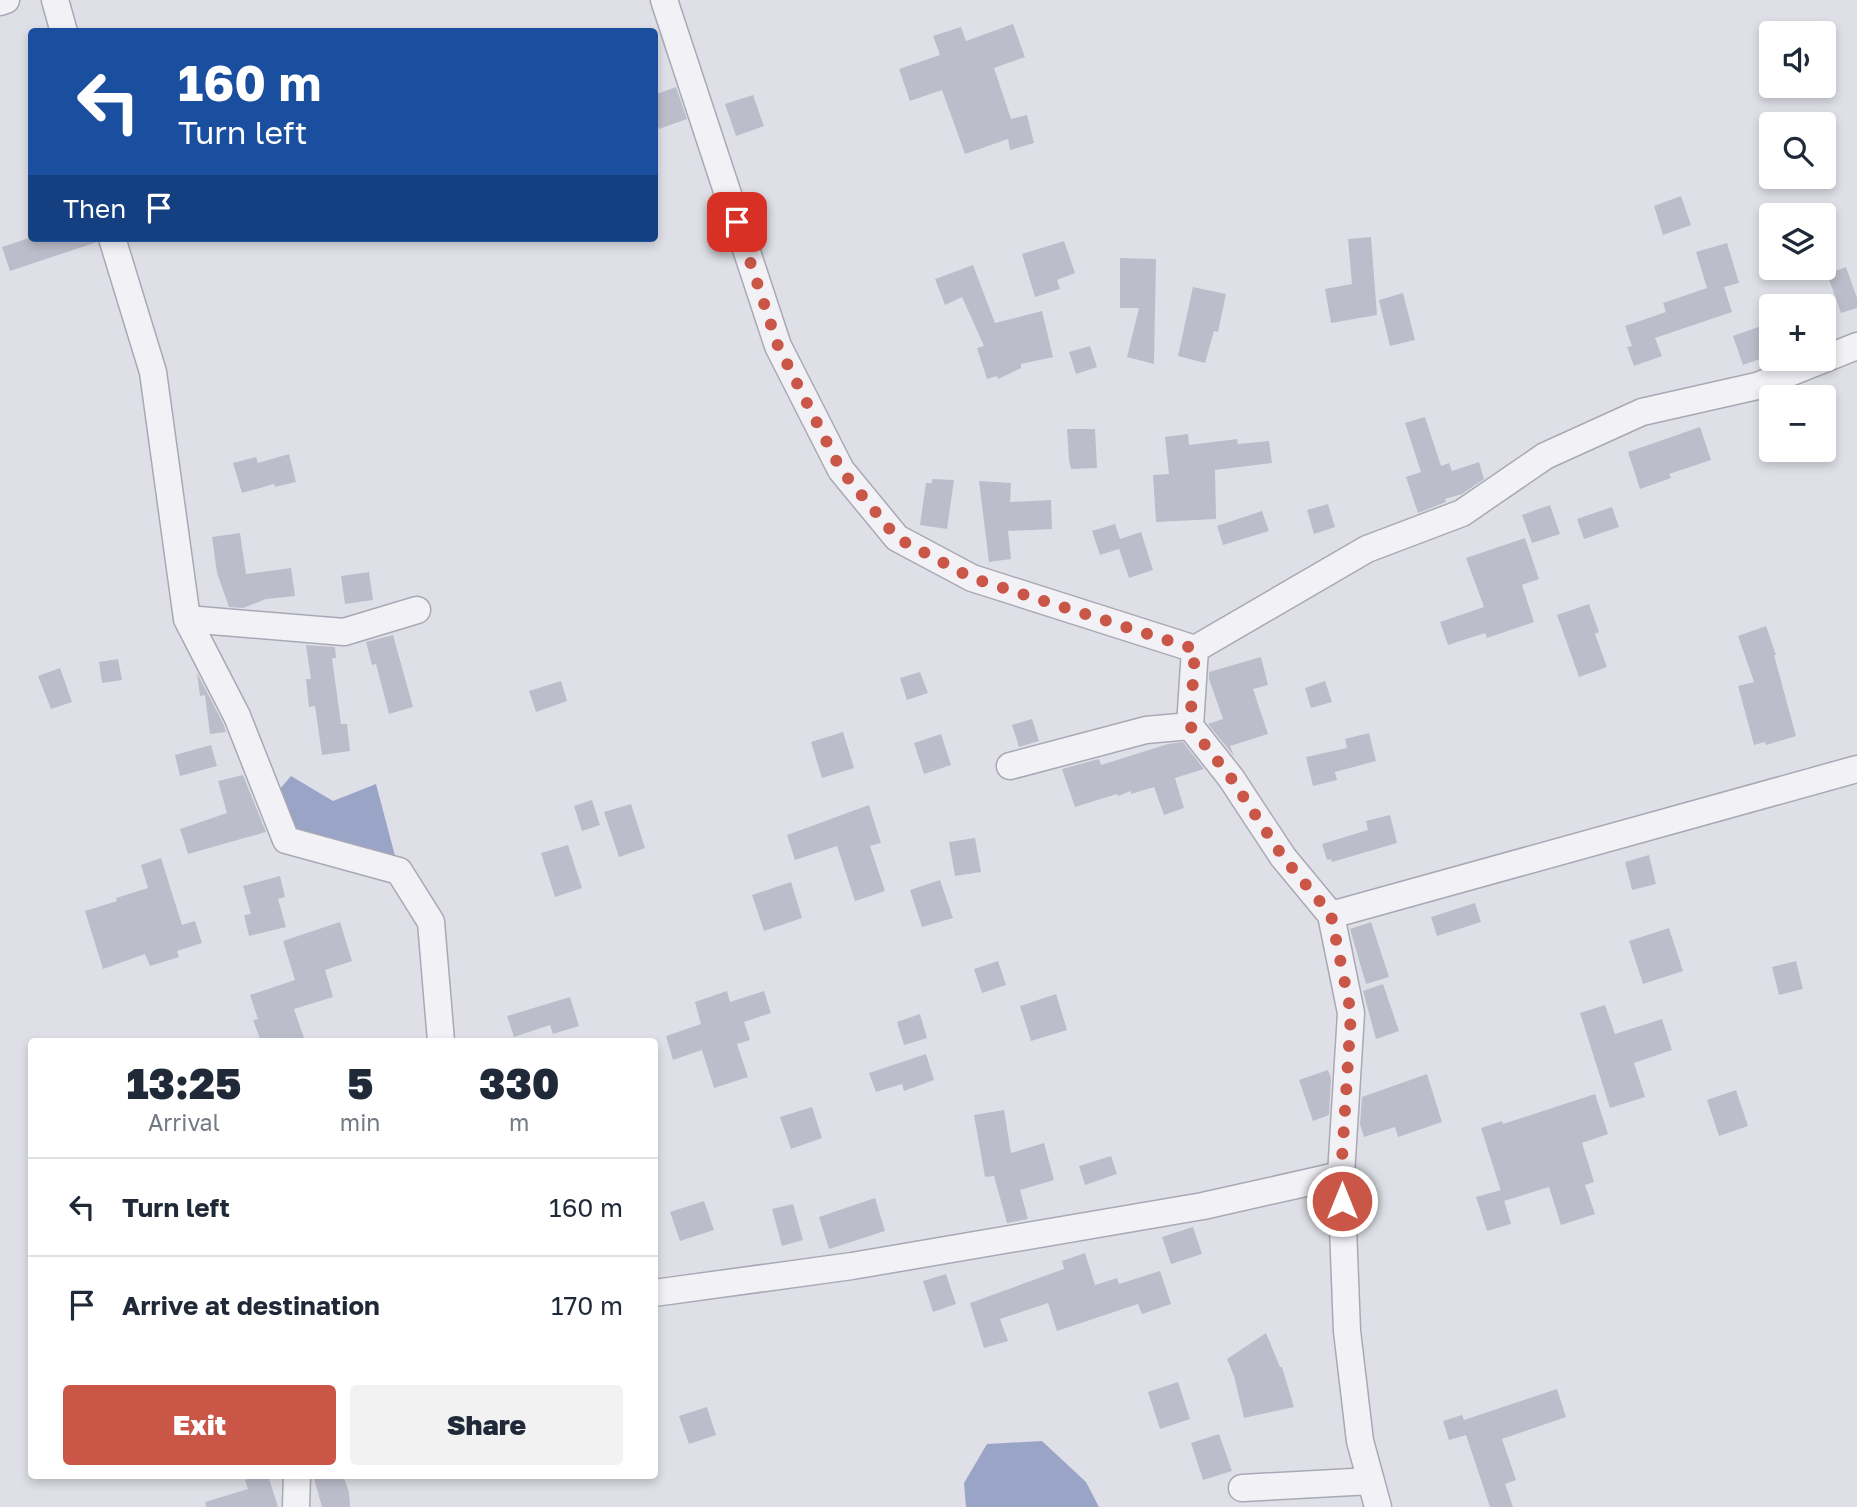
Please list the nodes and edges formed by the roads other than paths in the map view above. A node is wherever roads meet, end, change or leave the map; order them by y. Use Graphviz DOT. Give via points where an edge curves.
graph roads {
  1 [pos="6,0"];
  2 [pos="55,0"];
  3 [pos="664,0"];
  4 [pos="0,2"];
  5 [pos="63,28"];
  6 [pos="113,242"];
  7 [pos="1857,346"];
  8 [pos="417,610"];
  9 [pos="187,619"];
  10 [pos="1195,649"];
  11 [pos="1190,726"];
  12 [pos="1010,766"];
  13 [pos="1857,768"];
  14 [pos="1331,915"];
  15 [pos="441,1038"];
  16 [pos="1341,1175"];
  17 [pos="658,1292"];
  18 [pos="297,1479"];
  19 [pos="1371,1481"];
  20 [pos="1242,1488"];
  21 [pos="296,1507"];
  22 [pos="1378,1507"];
  1 -- 4 [label="street"];
  2 -- 5 [label="street"];
  3 -- 10 [label="street" via="778,346 841,470 881,519 897,538 972,578"];
  6 -- 9 [label="street" via="153,372"];
  7 -- 10 [label="street" via="1757,386 1642,412 1545,456 1462,513 1367,550"];
  8 -- 9 [label="street" via="344,632"];
  9 -- 15 [label="street" via="237,716 286,841 399,872 431,922"];
  10 -- 11 [label="street"];
  11 -- 12 [label="street" via="1146,730"];
  11 -- 14 [label="street" via="1283,857"];
  13 -- 14 [label="street"];
  14 -- 16 [label="street" via="1351,1013"];
  16 -- 17 [label="street" via="1189,1208 852,1266"];
  16 -- 19 [label="street" via="1347,1331 1360,1441"];
  18 -- 21 [label="street"];
  19 -- 20 [label="street"];
  19 -- 22 [label="street"];
}
